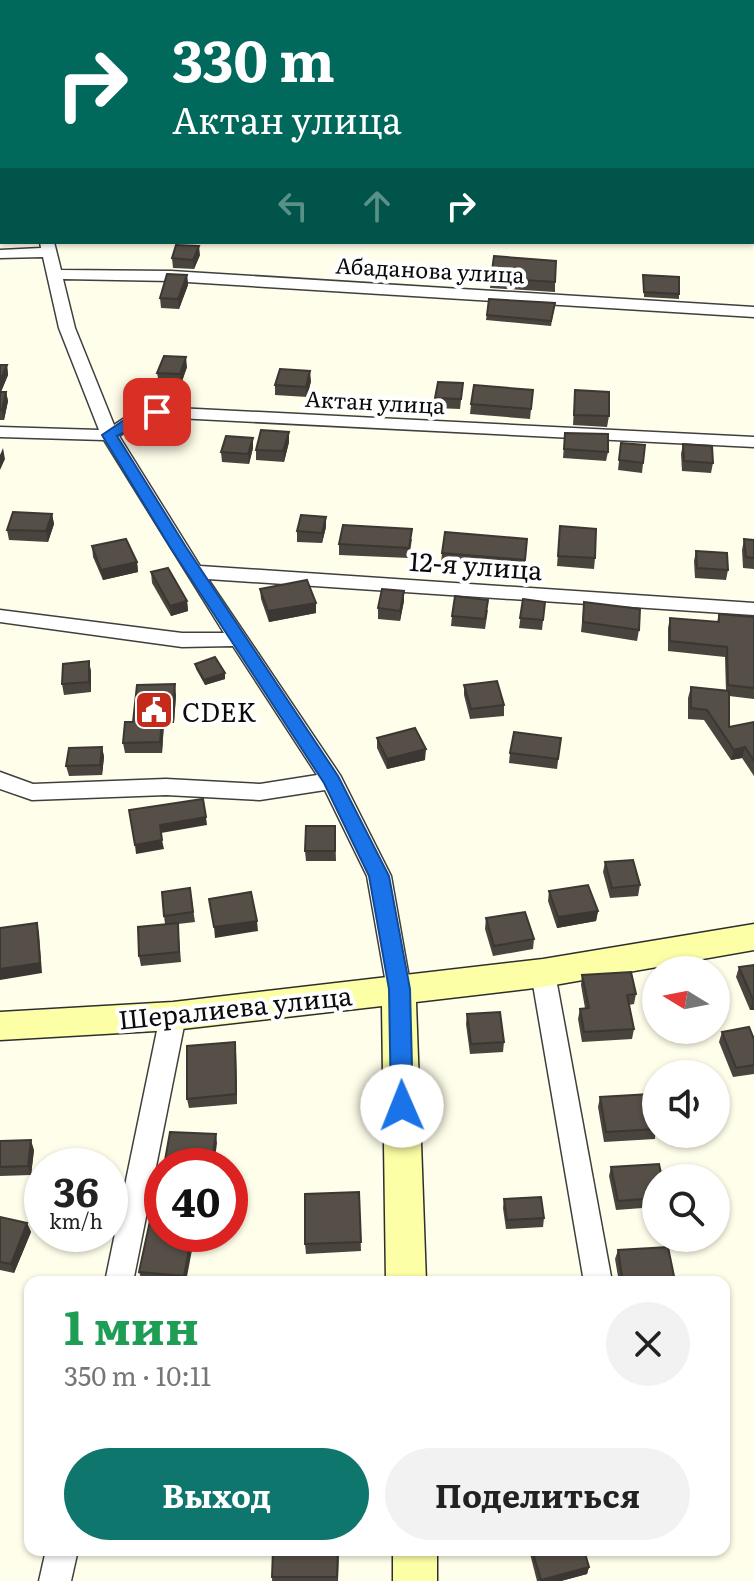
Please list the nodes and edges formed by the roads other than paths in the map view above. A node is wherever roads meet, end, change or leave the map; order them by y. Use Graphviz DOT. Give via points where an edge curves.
graph roads {
  1 [pos="47,247"];
  2 [pos="0,254"];
  3 [pos="55,274"];
  4 [pos="754,312"];
  5 [pos="0,432"];
  6 [pos="110,435"];
  7 [pos="754,442"];
  8 [pos="194,572"];
  9 [pos="754,609"];
  10 [pos="0,616"];
  11 [pos="240,639"];
  12 [pos="0,780"];
  13 [pos="332,781"];
  14 [pos="754,937"];
  15 [pos="543,973"];
  16 [pos="399,989"];
  17 [pos="173,1016"];
  18 [pos="0,1026"];
  19 [pos="120,1276"];
  20 [pos="406,1276"];
  21 [pos="597,1276"];
  22 [pos="61,1556"];
  23 [pos="415,1556"];
  24 [pos="55,1581"];
  25 [pos="415,1581"];
  1 -- 2 [label="street"];
  1 -- 3 [label="street"];
  3 -- 4 [label="street, Абаданова улица" via="171,276"];
  3 -- 6 [label="street" via="67,328"];
  5 -- 6 [label="street"];
  6 -- 7 [label="street, Актан улица" via="157,412"];
  6 -- 8 [label="street"];
  8 -- 9 [label="street, 12-я улица"];
  8 -- 11 [label="street"];
  10 -- 11 [label="street" via="182,640"];
  11 -- 13 [label="street"];
  12 -- 13 [label="street" via="32,792 166,787 260,792"];
  13 -- 16 [label="street" via="379,876"];
  14 -- 15 [label="street, Шералиева улица"];
  15 -- 16 [label="street, Шералиева улица"];
  15 -- 21 [label="street"];
  16 -- 17 [label="street, Шералиева улица"];
  16 -- 20 [label="street"];
  17 -- 18 [label="street, Шералиева улица"];
  17 -- 19 [label="street"];
  22 -- 24 [label="street"];
  23 -- 25 [label="street"];
}
